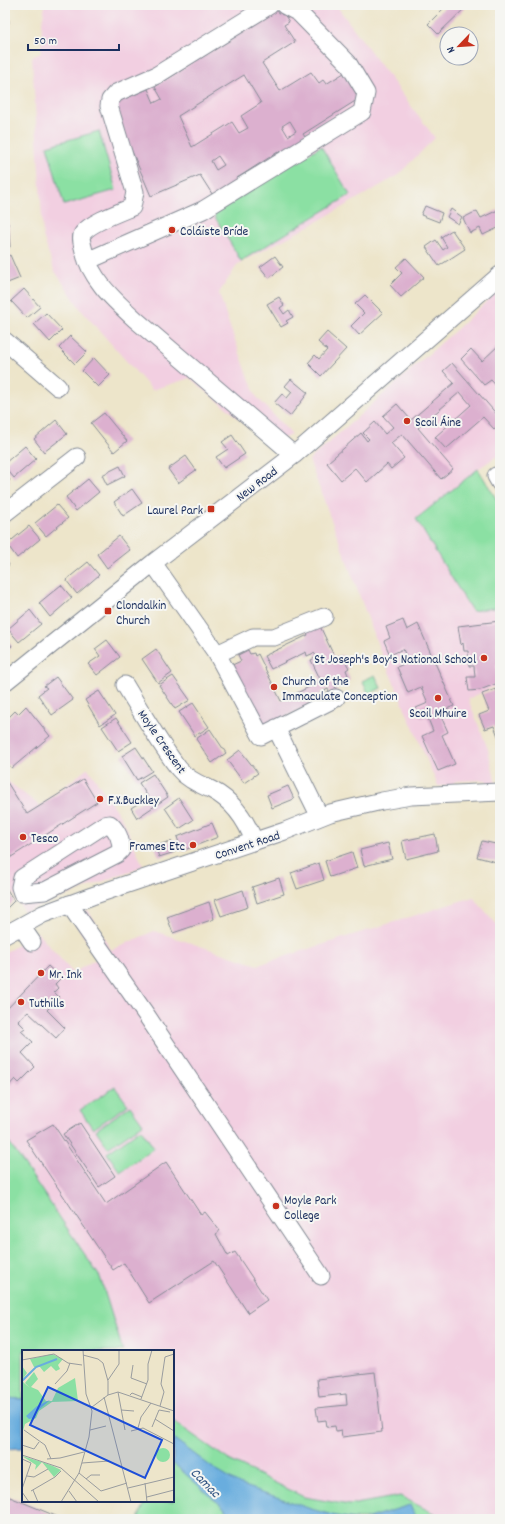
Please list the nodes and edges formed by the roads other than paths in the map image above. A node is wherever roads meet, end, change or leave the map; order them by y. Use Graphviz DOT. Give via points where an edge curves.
graph roads {
  1 [pos="270,5"];
  2 [pos="284,5"];
  3 [pos="88,261"];
  4 [pos="500,275"];
  5 [pos="5,341"];
  6 [pos="58,387"];
  7 [pos="294,455"];
  8 [pos="77,456"];
  9 [pos="5,513"];
  10 [pos="152,563"];
  11 [pos="324,617"];
  12 [pos="217,654"];
  13 [pos="5,682"];
  14 [pos="126,685"];
  15 [pos="336,698"];
  16 [pos="276,728"];
  17 [pos="500,792"];
  18 [pos="320,817"];
  19 [pos="254,841"];
  20 [pos="102,861"];
  21 [pos="106,890"];
  22 [pos="22,893"];
  23 [pos="69,904"];
  24 [pos="27,923"];
  25 [pos="5,935"];
  26 [pos="32,942"];
  27 [pos="321,1276"];
  1 -- 3 [label="street" via="157,75 116,93 110,100 109,106 135,192 132,207 89,227 82,234 84,254"];
  2 -- 3 [label="street" via="299,13 348,63 366,93 362,112 203,210"];
  3 -- 7 [label="street" via="94,277 136,320"];
  4 -- 7 [label="street, New Road"];
  5 -- 6 [label="street"];
  7 -- 10 [label="street, New Road"];
  8 -- 9 [label="street"];
  10 -- 12 [label="street"];
  10 -- 13 [label="street, New Road"];
  11 -- 12 [label="street" via="274,637 253,637"];
  12 -- 16 [label="street" via="261,736"];
  14 -- 19 [label="street, Moyle Crescent" via="179,770 194,782 213,790 228,801 247,823"];
  15 -- 16 [label="street"];
  16 -- 18 [label="street"];
  17 -- 18 [label="street, Convent Road" via="411,796"];
  18 -- 19 [label="street, Convent Road"];
  19 -- 21 [label="street, Convent Road"];
  20 -- 21 [label="street" via="101,872"];
  20 -- 22 [label="street" via="45,891"];
  20 -- 22 [label="street" via="121,850 117,831 110,824 104,825 22,878"];
  21 -- 23 [label="street, Convent Road"];
  22 -- 24 [label="street"];
  23 -- 24 [label="street, Convent Road"];
  23 -- 27 [label="street"];
  24 -- 25 [label="street, Convent Road"];
  24 -- 26 [label="street"];
}
